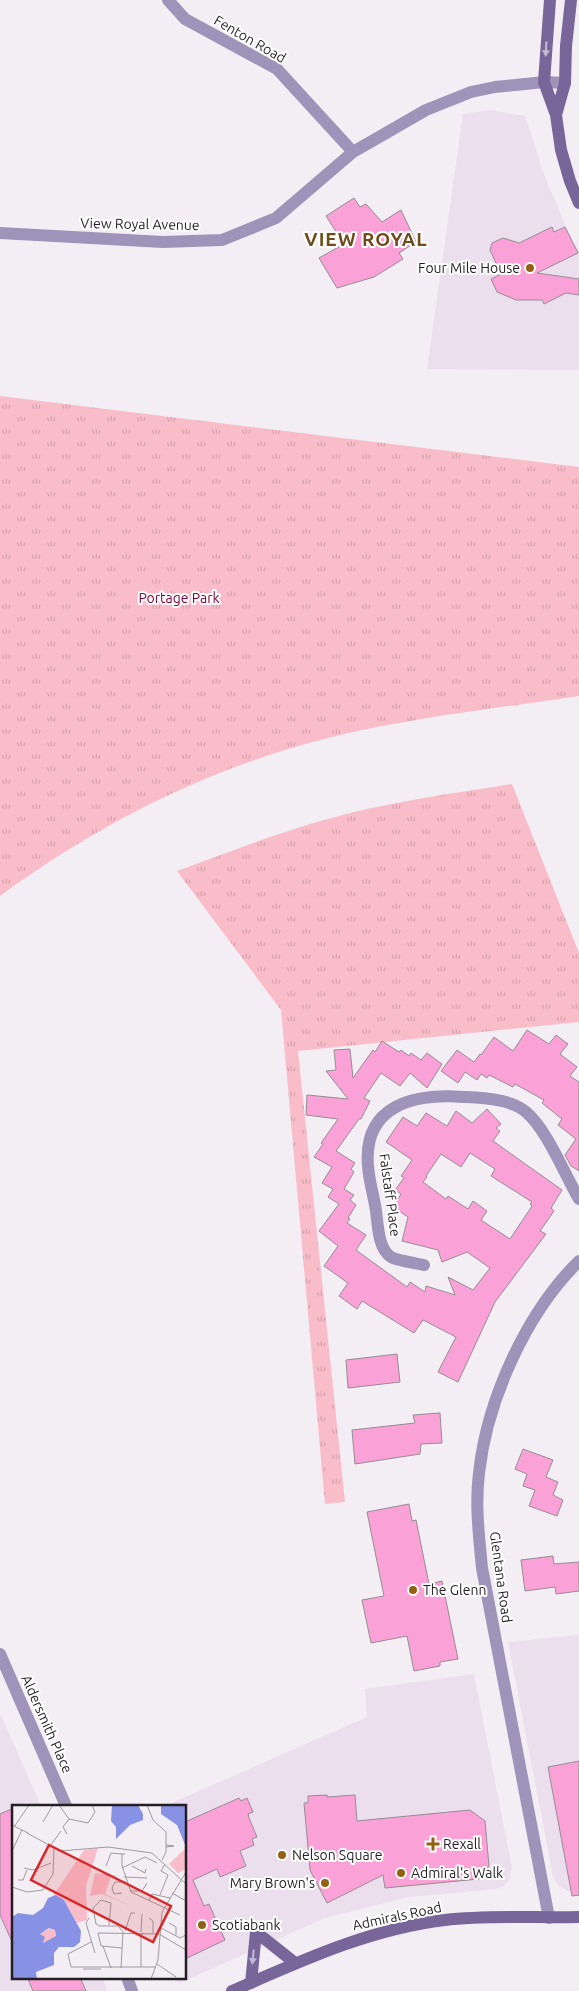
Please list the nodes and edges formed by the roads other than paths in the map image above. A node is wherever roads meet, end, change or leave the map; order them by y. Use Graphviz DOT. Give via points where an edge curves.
graph roads {
  1 [pos="168,0"];
  2 [pos="550,0"];
  3 [pos="571,0"];
  4 [pos="544,82"];
  5 [pos="565,83"];
  6 [pos="556,115"];
  7 [pos="353,152"];
  8 [pos="579,203"];
  9 [pos="0,233"];
  10 [pos="579,1199"];
  11 [pos="579,1261"];
  12 [pos="424,1265"];
  13 [pos="0,1654"];
  14 [pos="66,1805"];
  15 [pos="579,1917"];
  16 [pos="549,1918"];
  17 [pos="295,1963"];
  18 [pos="127,1978"];
  19 [pos="251,1983"];
  20 [pos="132,1991"];
  21 [pos="232,1991"];
  1 -- 7 [label="street, Fenton Road" via="185,19 277,69"];
  2 -- 4 [label="main road, one-way"];
  3 -- 5 [label="main road"];
  4 -- 5 [label="street, View Royal Avenue"];
  4 -- 6 [label="main road"];
  4 -- 7 [label="street, View Royal Avenue" via="495,87 456,97 426,110"];
  5 -- 6 [label="main road"];
  6 -- 8 [label="main road" via="561,150"];
  7 -- 9 [label="street, View Royal Avenue" via="276,218 222,240 163,242"];
  10 -- 12 [label="street, Falstaff Place" via="541,1128 526,1111 508,1103 451,1096 400,1103 386,1112 374,1128 368,1166 382,1246 391,1257"];
  11 -- 16 [label="street, Glentana Road" via="549,1295 504,1378 491,1417 478,1480 477,1513 485,1587"];
  13 -- 14 [label="street, Aldersmith Place"];
  15 -- 16 [label="main road, Admirals Road"];
  16 -- 17 [label="main road, Admirals Road" via="444,1920 346,1943"];
  17 -- 19 [label="main road, Admirals Road"];
  17 -- 19 [label="main road, one-way" via="256,1932"];
  18 -- 20 [label="street"];
  19 -- 21 [label="main road, Admirals Road"];
}
